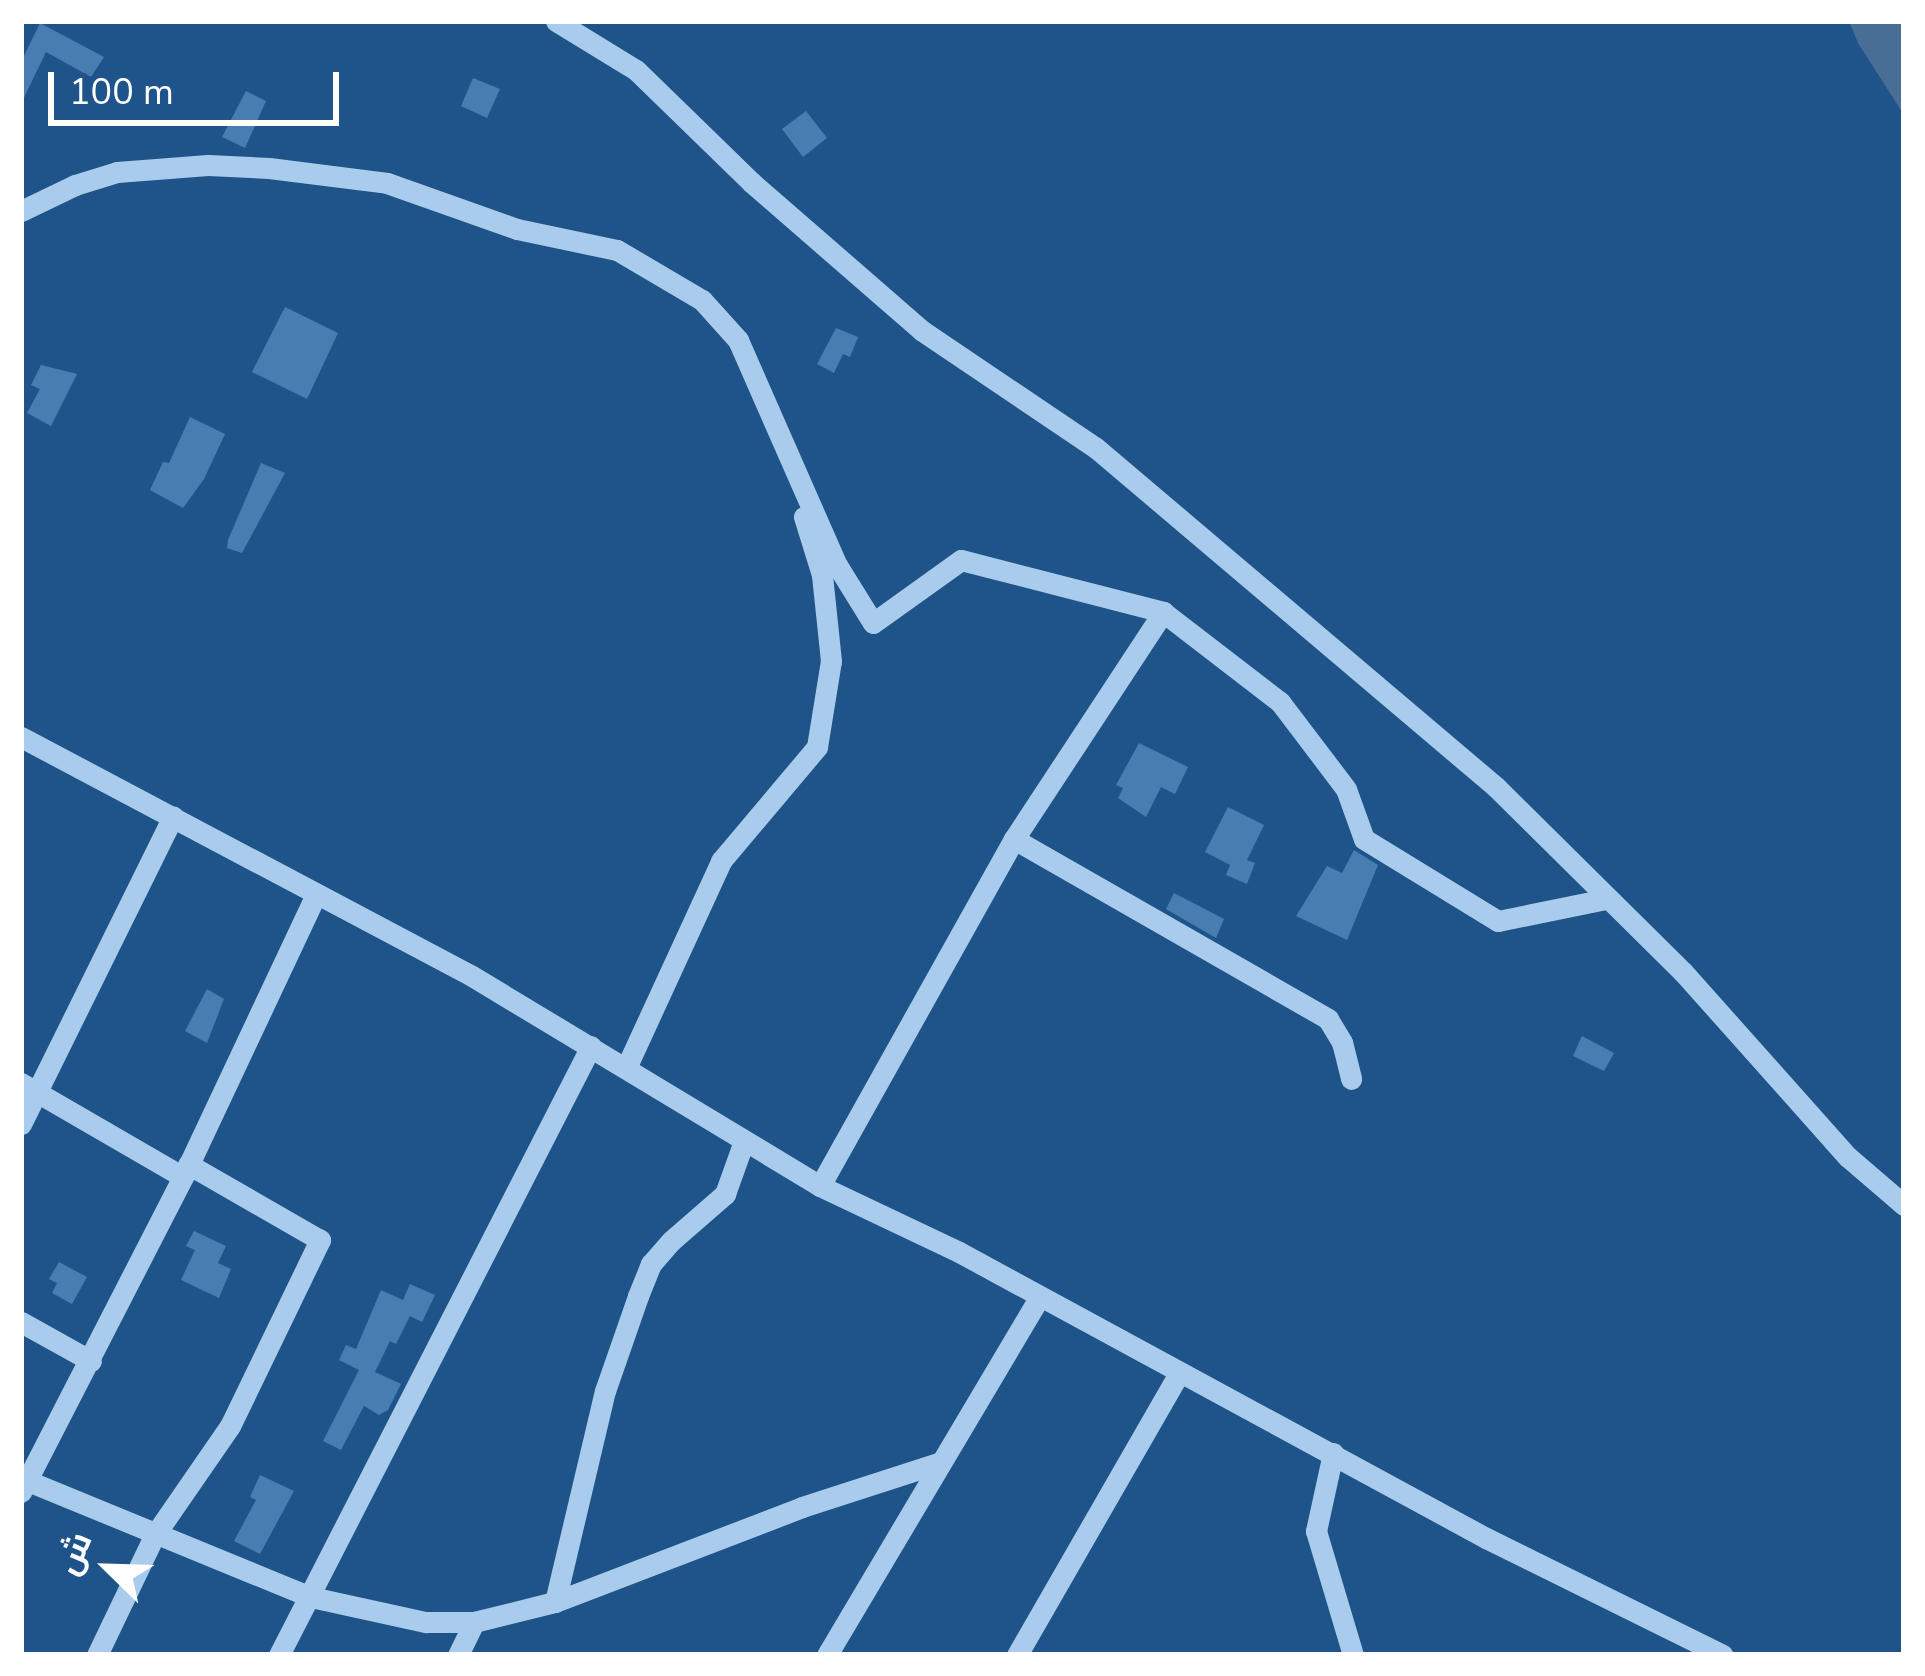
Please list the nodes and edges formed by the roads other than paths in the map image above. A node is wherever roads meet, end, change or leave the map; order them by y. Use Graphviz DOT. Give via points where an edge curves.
graph roads {
  1 [pos="556,21"];
  2 [pos="21,211"];
  3 [pos="780,439"];
  4 [pos="1162,611"];
  5 [pos="21,737"];
  6 [pos="173,817"];
  7 [pos="1014,839"];
  8 [pos="315,896"];
  9 [pos="1606,899"];
  10 [pos="591,1046"];
  11 [pos="626,1068"];
  12 [pos="1351,1078"];
  13 [pos="28,1087"];
  14 [pos="21,1124"];
  15 [pos="744,1141"];
  16 [pos="186,1170"];
  17 [pos="820,1186"];
  18 [pos="1904,1205"];
  19 [pos="1040,1296"];
  20 [pos="21,1322"];
  21 [pos="91,1361"];
  22 [pos="1178,1375"];
  23 [pos="1333,1454"];
  24 [pos="938,1463"];
  25 [pos="24,1487"];
  26 [pos="154,1536"];
  27 [pos="311,1597"];
  28 [pos="555,1602"];
  29 [pos="474,1622"];
  30 [pos="1716,1653"];
  31 [pos="97,1655"];
  32 [pos="279,1655"];
  33 [pos="458,1655"];
  34 [pos="827,1655"];
  35 [pos="1017,1655"];
  36 [pos="1353,1655"];
  1 -- 9 [label="street" via="636,70 921,330 1096,448 1496,787"];
  2 -- 3 [label="street" via="117,172 269,168 387,183 517,229 617,250 702,300 738,340"];
  3 -- 4 [label="street" via="873,623 961,560"];
  3 -- 11 [label="street" via="821,575 831,661 818,747 721,861"];
  4 -- 7 [label="street"];
  4 -- 9 [label="street" via="1280,702 1346,789 1364,839 1498,921"];
  5 -- 6 [label="street"];
  6 -- 8 [label="street"];
  6 -- 13 [label="street"];
  7 -- 12 [label="street" via="1328,1019"];
  7 -- 17 [label="street"];
  8 -- 10 [label="street"];
  8 -- 16 [label="street"];
  9 -- 18 [label="street"];
  10 -- 11 [label="street"];
  10 -- 27 [label="street"];
  11 -- 15 [label="street"];
  13 -- 14 [label="street"];
  13 -- 16 [label="street"];
  15 -- 17 [label="street"];
  15 -- 28 [label="street" via="725,1195 651,1264 605,1391"];
  16 -- 21 [label="street"];
  16 -- 26 [label="street" via="320,1240 230,1426"];
  17 -- 19 [label="street"];
  19 -- 22 [label="street"];
  19 -- 24 [label="street"];
  20 -- 21 [label="street"];
  21 -- 25 [label="street"];
  22 -- 23 [label="street"];
  22 -- 35 [label="street"];
  23 -- 30 [label="street"];
  23 -- 36 [label="street" via="1316,1531"];
  24 -- 28 [label="street"];
  24 -- 34 [label="street"];
  25 -- 26 [label="street"];
  26 -- 27 [label="street"];
  26 -- 31 [label="street"];
  27 -- 29 [label="street" via="427,1622"];
  27 -- 32 [label="street"];
  28 -- 29 [label="street"];
  29 -- 33 [label="street"];
}
